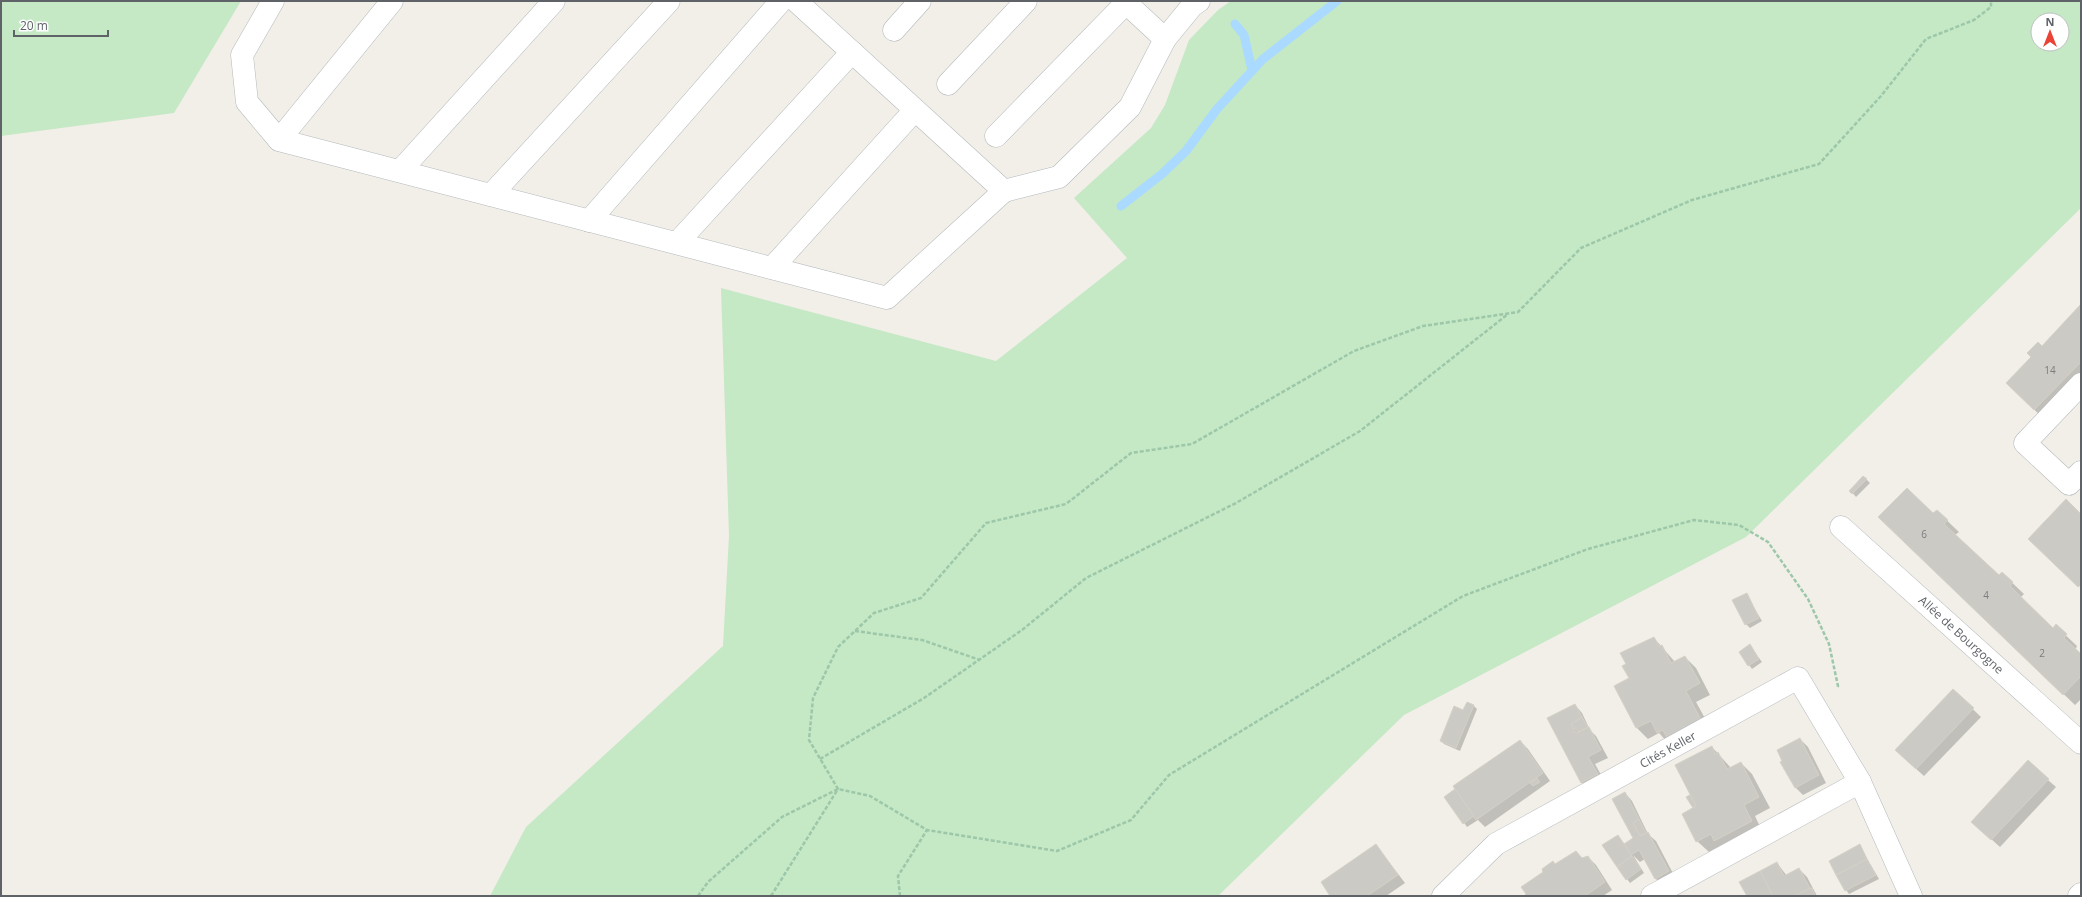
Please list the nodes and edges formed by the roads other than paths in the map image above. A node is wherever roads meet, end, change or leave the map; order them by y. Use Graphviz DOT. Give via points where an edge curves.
graph roads {
  1 [pos="273,1"];
  2 [pos="392,1"];
  3 [pos="554,1"];
  4 [pos="669,1"];
  5 [pos="793,1"];
  6 [pos="920,1"];
  7 [pos="1026,1"];
  8 [pos="1199,1"];
  9 [pos="1125,2"];
  10 [pos="894,30"];
  11 [pos="1165,39"];
  12 [pos="852,52"];
  13 [pos="948,84"];
  14 [pos="915,110"];
  15 [pos="996,136"];
  16 [pos="279,140"];
  17 [pos="400,171"];
  18 [pos="1004,191"];
  19 [pos="491,195"];
  20 [pos="590,221"];
  21 [pos="676,243"];
  22 [pos="772,268"];
  23 [pos="2081,384"];
  24 [pos="2081,472"];
  25 [pos="1841,527"];
  26 [pos="2081,743"];
  27 [pos="1860,782"];
  28 [pos="2081,894"];
  29 [pos="1444,896"];
  30 [pos="1652,896"];
  31 [pos="1911,896"];
  32 [pos="2079,896"];
  1 -- 16 [label="street" via="242,54 247,102"];
  2 -- 16 [label="street"];
  3 -- 17 [label="street"];
  4 -- 19 [label="street"];
  5 -- 12 [label="street"];
  5 -- 20 [label="street"];
  6 -- 10 [label="street"];
  7 -- 13 [label="street"];
  8 -- 11 [label="street"];
  9 -- 11 [label="street"];
  9 -- 15 [label="street"];
  11 -- 18 [label="street" via="1130,108 1059,177"];
  12 -- 14 [label="street"];
  12 -- 21 [label="street"];
  14 -- 18 [label="street"];
  14 -- 22 [label="street"];
  16 -- 17 [label="street"];
  17 -- 19 [label="street"];
  18 -- 22 [label="street" via="887,298"];
  19 -- 20 [label="street"];
  20 -- 21 [label="street"];
  21 -- 22 [label="street"];
  23 -- 24 [label="street" via="2025,442 2069,484"];
  25 -- 26 [label="street, Allée de Bourgogne"];
  27 -- 29 [label="street, Cités Keller" via="1798,678 1496,844"];
  27 -- 30 [label="street"];
  27 -- 31 [label="street, Cités Keller"];
  28 -- 32 [label="street"];
}
